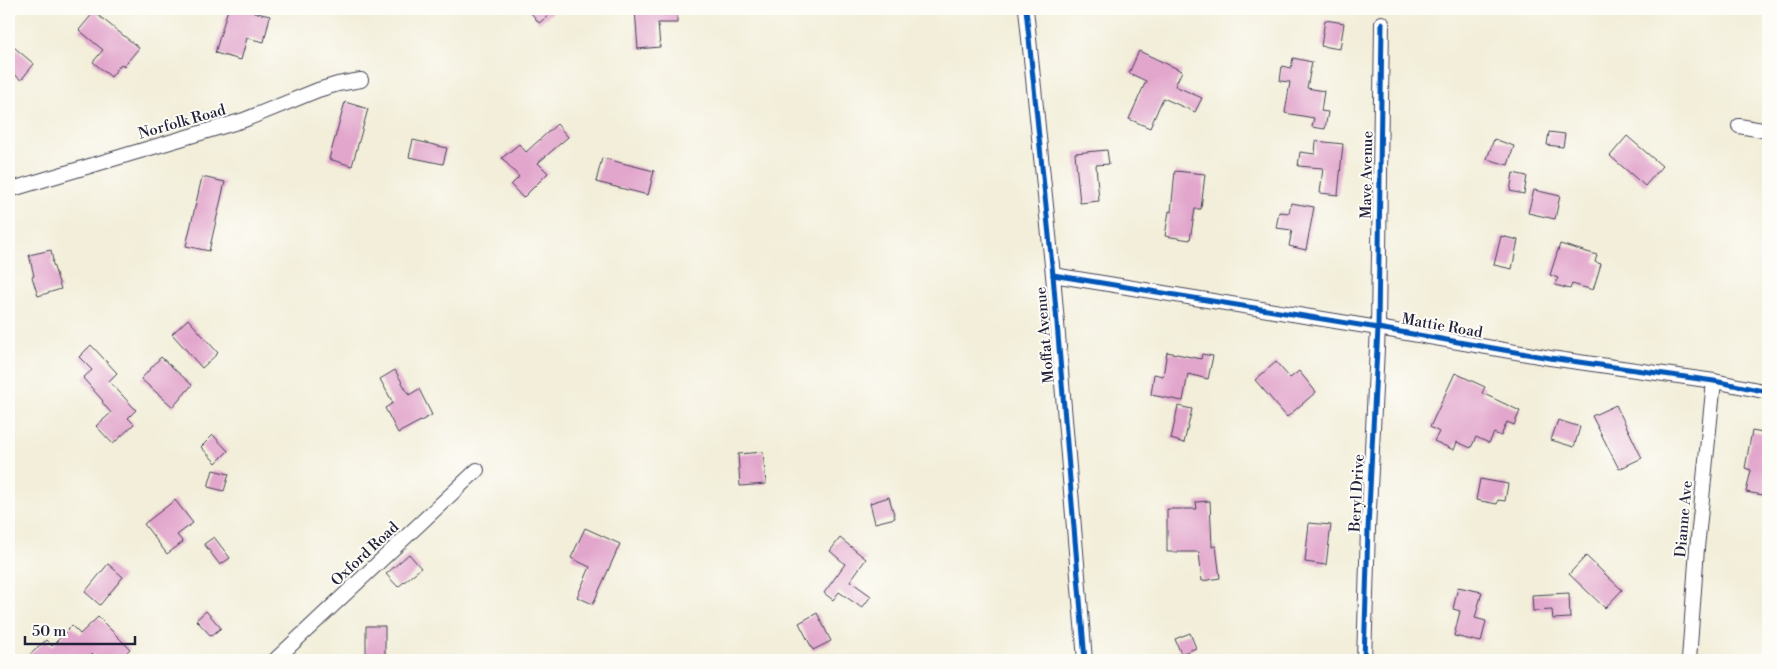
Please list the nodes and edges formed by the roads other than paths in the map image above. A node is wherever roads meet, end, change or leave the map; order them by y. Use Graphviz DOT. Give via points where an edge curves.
graph roads {
  1 [pos="1026,9"];
  2 [pos="1382,23"];
  3 [pos="361,80"];
  4 [pos="1739,126"];
  5 [pos="1768,131"];
  6 [pos="9,190"];
  7 [pos="1053,275"];
  8 [pos="1378,328"];
  9 [pos="1714,381"];
  10 [pos="1768,392"];
  11 [pos="477,470"];
  12 [pos="275,660"];
  13 [pos="1085,660"];
  14 [pos="1364,660"];
  15 [pos="1689,660"];
  1 -- 7 [label="street, Moffat Avenue"];
  2 -- 8 [label="street, Mave Avenue"];
  3 -- 6 [label="street, Norfolk Road" via="318,90 244,120"];
  4 -- 5 [label="street"];
  7 -- 8 [label="street, Mattie Road"];
  7 -- 13 [label="street, Moffat Avenue"];
  8 -- 9 [label="street, Mattie Road" via="1550,358"];
  8 -- 14 [label="street, Beryl Drive"];
  9 -- 10 [label="street, Mattie Road"];
  9 -- 15 [label="street, Dianne Ave"];
  11 -- 12 [label="street, Oxford Road"];
}
